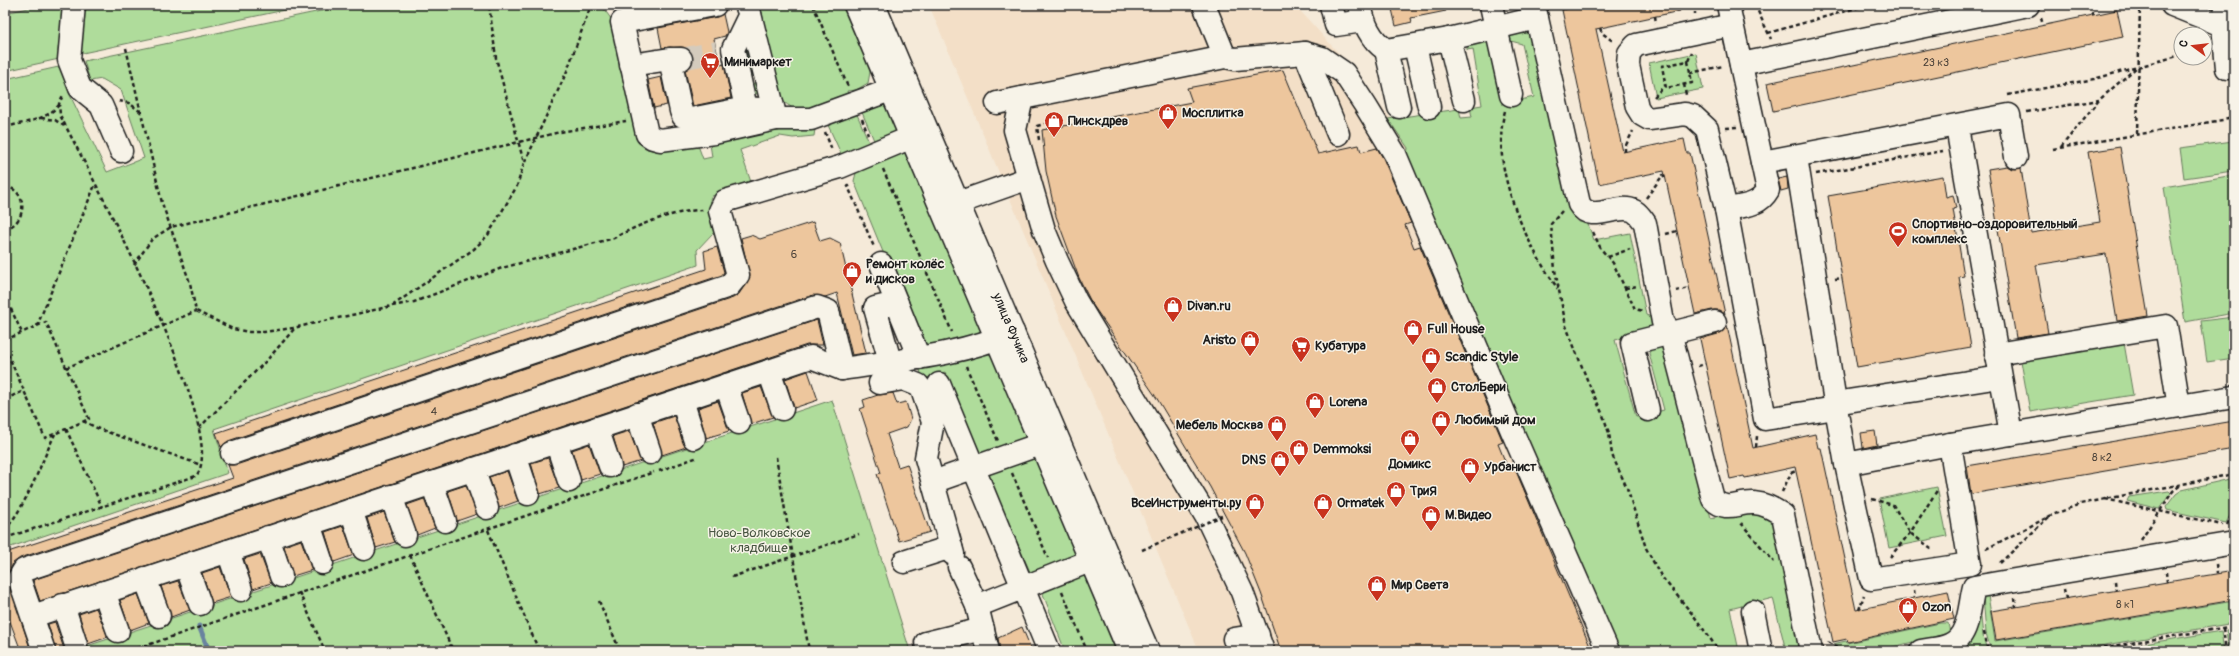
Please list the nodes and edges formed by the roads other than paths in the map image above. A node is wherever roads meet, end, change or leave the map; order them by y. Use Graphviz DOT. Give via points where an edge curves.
graph roads {
  1 [pos="74,5"];
  2 [pos="715,5"];
  3 [pos="855,5"];
  4 [pos="874,5"];
  5 [pos="1204,5"];
  6 [pos="1331,5"];
  7 [pos="1491,5"];
  8 [pos="2028,5"];
  9 [pos="2172,5"];
  10 [pos="748,9"];
  11 [pos="1536,12"];
  12 [pos="1362,13"];
  13 [pos="618,14"];
  14 [pos="1730,15"];
  15 [pos="2230,22"];
  16 [pos="1495,27"];
  17 [pos="1449,39"];
  18 [pos="1415,46"];
  19 [pos="1386,50"];
  20 [pos="1304,53"];
  21 [pos="1226,57"];
  22 [pos="1741,63"];
  23 [pos="631,65"];
  24 [pos="2227,68"];
  25 [pos="900,87"];
  26 [pos="1511,96"];
  27 [pos="1022,98"];
  28 [pos="1464,100"];
  29 [pos="997,103"];
  30 [pos="1399,107"];
  31 [pos="746,108"];
  32 [pos="1429,108"];
  33 [pos="776,118"];
  34 [pos="1957,127"];
  35 [pos="1338,134"];
  36 [pos="912,137"];
  37 [pos="121,151"];
  38 [pos="1796,157"];
  39 [pos="2016,157"];
  40 [pos="1762,162"];
  41 [pos="1029,178"];
  42 [pos="958,203"];
  43 [pos="1726,209"];
  44 [pos="881,264"];
  45 [pos="897,303"];
  46 [pos="1746,316"];
  47 [pos="1670,332"];
  48 [pos="1005,335"];
  49 [pos="1996,354"];
  50 [pos="920,358"];
  51 [pos="890,361"];
  52 [pos="842,369"];
  53 [pos="769,370"];
  54 [pos="2000,377"];
  55 [pos="880,383"];
  56 [pos="939,384"];
  57 [pos="726,385"];
  58 [pos="2234,397"];
  59 [pos="682,400"];
  60 [pos="1836,406"];
  61 [pos="2179,406"];
  62 [pos="782,409"];
  63 [pos="1648,410"];
  64 [pos="637,414"];
  65 [pos="739,423"];
  66 [pos="597,428"];
  67 [pos="2011,434"];
  68 [pos="556,441"];
  69 [pos="1050,441"];
  70 [pos="698,447"];
  71 [pos="1951,452"];
  72 [pos="232,453"];
  73 [pos="650,453"];
  74 [pos="515,455"];
  75 [pos="1846,464"];
  76 [pos="610,466"];
  77 [pos="972,467"];
  78 [pos="473,469"];
  79 [pos="569,481"];
  80 [pos="933,482"];
  81 [pos="432,483"];
  82 [pos="528,494"];
  83 [pos="391,496"];
  84 [pos="486,508"];
  85 [pos="351,510"];
  86 [pos="445,521"];
  87 [pos="309,524"];
  88 [pos="2230,534"];
  89 [pos="268,537"];
  90 [pos="408,545"];
  91 [pos="364,549"];
  92 [pos="228,551"];
  93 [pos="954,556"];
  94 [pos="1099,558"];
  95 [pos="904,562"];
  96 [pos="1965,562"];
  97 [pos="322,563"];
  98 [pos="186,564"];
  99 [pos="281,576"];
  100 [pos="145,578"];
  101 [pos="1023,587"];
  102 [pos="1974,587"];
  103 [pos="241,590"];
  104 [pos="104,592"];
  105 [pos="200,604"];
  106 [pos="63,605"];
  107 [pos="977,606"];
  108 [pos="1753,611"];
  109 [pos="33,616"];
  110 [pos="159,616"];
  111 [pos="983,629"];
  112 [pos="118,631"];
  113 [pos="1234,639"];
  114 [pos="926,643"];
  115 [pos="1260,643"];
  116 [pos="76,645"];
  117 [pos="44,651"];
  118 [pos="988,651"];
  119 [pos="1049,651"];
  120 [pos="1129,651"];
  121 [pos="1148,651"];
  122 [pos="1608,651"];
  123 [pos="1761,651"];
  124 [pos="1811,651"];
  125 [pos="1921,651"];
  1 -- 37 [label="street" via="69,60 80,88 101,105"];
  2 -- 13 [label="street"];
  3 -- 25 [label="street, улица Фучика"];
  4 -- 25 [label="street, улица Фучика"];
  5 -- 21 [label="street"];
  6 -- 12 [label="street" via="1336,25"];
  7 -- 16 [label="street"];
  8 -- 22 [label="street"];
  9 -- 15 [label="street"];
  10 -- 31 [label="street" via="725,51"];
  10 -- 33 [label="street"];
  11 -- 16 [label="street"];
  11 -- 47 [label="street" via="1585,209 1628,209 1636,212 1645,223 1663,322"];
  12 -- 19 [label="street" via="1371,36"];
  13 -- 23 [label="street"];
  14 -- 22 [label="street"];
  14 -- 43 [label="street" via="1636,45 1629,53 1628,65 1637,108 1642,115 1649,119 1685,114 1694,116 1707,129"];
  15 -- 24 [label="street"];
  16 -- 17 [label="street"];
  16 -- 26 [label="street"];
  17 -- 18 [label="street"];
  17 -- 28 [label="street"];
  18 -- 19 [label="street"];
  18 -- 32 [label="street"];
  19 -- 30 [label="street"];
  20 -- 21 [label="street" via="1235,59"];
  20 -- 35 [label="street"];
  20 -- 122 [label="street" via="1322,58 1344,74 1395,154"];
  21 -- 27 [label="street"];
  22 -- 40 [label="street"];
  23 -- 31 [label="street" via="676,59 683,116 692,119"];
  23 -- 33 [label="street" via="646,134 660,140 714,134"];
  25 -- 33 [label="street" via="818,117 802,120"];
  25 -- 36 [label="street, улица Фучика"];
  25 -- 42 [label="street, улица Фучика"];
  27 -- 29 [label="street"];
  27 -- 41 [label="street" via="1016,130"];
  31 -- 33 [label="street" via="759,109"];
  34 -- 38 [label="street"];
  34 -- 39 [label="street" via="2004,106"];
  34 -- 49 [label="street"];
  36 -- 48 [label="street, улица Фучика"];
  36 -- 72 [label="street" via="840,167 730,199 721,205 720,211 738,275 729,286"];
  38 -- 40 [label="street"];
  38 -- 60 [label="street"];
  40 -- 43 [label="street" via="1768,190 1764,198 1755,204"];
  41 -- 42 [label="street"];
  41 -- 115 [label="street" via="1044,230 1076,301 1206,516 1242,592"];
  42 -- 48 [label="street, улица Фучика"];
  43 -- 46 [label="street"];
  44 -- 45 [label="street"];
  45 -- 50 [label="street"];
  45 -- 51 [label="street" via="875,308"];
  46 -- 47 [label="street"];
  46 -- 60 [label="street" via="1765,419"];
  47 -- 63 [label="street" via="1632,343"];
  47 -- 124 [label="street" via="1713,498 1725,507 1753,503 1768,506 1783,515"];
  48 -- 50 [label="street" via="959,350"];
  48 -- 69 [label="street, улица Фучика"];
  49 -- 54 [label="street"];
  49 -- 61 [label="street" via="2165,320"];
  50 -- 51 [label="street"];
  51 -- 52 [label="street"];
  52 -- 53 [label="street" via="811,357"];
  52 -- 109 [label="street" via="828,311 817,307 24,570 19,578"];
  53 -- 57 [label="street"];
  53 -- 62 [label="street"];
  54 -- 60 [label="street"];
  54 -- 67 [label="street"];
  55 -- 80 [label="street" via="903,379 918,385 922,390 933,422 926,458"];
  56 -- 77 [label="street"];
  57 -- 59 [label="street"];
  57 -- 65 [label="street"];
  58 -- 61 [label="street"];
  59 -- 64 [label="street"];
  59 -- 70 [label="street"];
  60 -- 75 [label="street"];
  61 -- 67 [label="street"];
  64 -- 66 [label="street"];
  64 -- 73 [label="street"];
  66 -- 68 [label="street"];
  66 -- 76 [label="street"];
  67 -- 71 [label="street"];
  68 -- 74 [label="street"];
  68 -- 79 [label="street"];
  69 -- 77 [label="street"];
  69 -- 94 [label="street, улица Фучика"];
  71 -- 75 [label="street"];
  71 -- 96 [label="street"];
  74 -- 78 [label="street"];
  74 -- 82 [label="street"];
  75 -- 96 [label="street" via="1871,579"];
  77 -- 80 [label="street"];
  77 -- 101 [label="street"];
  78 -- 81 [label="street"];
  78 -- 84 [label="street"];
  80 -- 93 [label="street"];
  81 -- 83 [label="street"];
  81 -- 86 [label="street"];
  83 -- 85 [label="street"];
  83 -- 90 [label="street"];
  85 -- 87 [label="street"];
  85 -- 91 [label="street"];
  87 -- 89 [label="street"];
  87 -- 97 [label="street"];
  88 -- 102 [label="street" via="2129,561"];
  89 -- 92 [label="street"];
  89 -- 99 [label="street"];
  92 -- 98 [label="street"];
  92 -- 103 [label="street"];
  93 -- 95 [label="street"];
  93 -- 107 [label="street"];
  94 -- 101 [label="street"];
  94 -- 120 [label="street, улица Фучика"];
  94 -- 121 [label="street, улица Фучика"];
  96 -- 102 [label="street"];
  98 -- 100 [label="street"];
  98 -- 105 [label="street"];
  100 -- 104 [label="street"];
  100 -- 110 [label="street"];
  101 -- 107 [label="street"];
  101 -- 119 [label="street"];
  102 -- 125 [label="street" via="1967,622 1956,641"];
  104 -- 106 [label="street"];
  104 -- 112 [label="street"];
  106 -- 109 [label="street"];
  106 -- 116 [label="street"];
  107 -- 111 [label="street"];
  108 -- 123 [label="street"];
  109 -- 117 [label="street"];
  111 -- 114 [label="street"];
  111 -- 118 [label="street"];
  113 -- 115 [label="street"];
}
